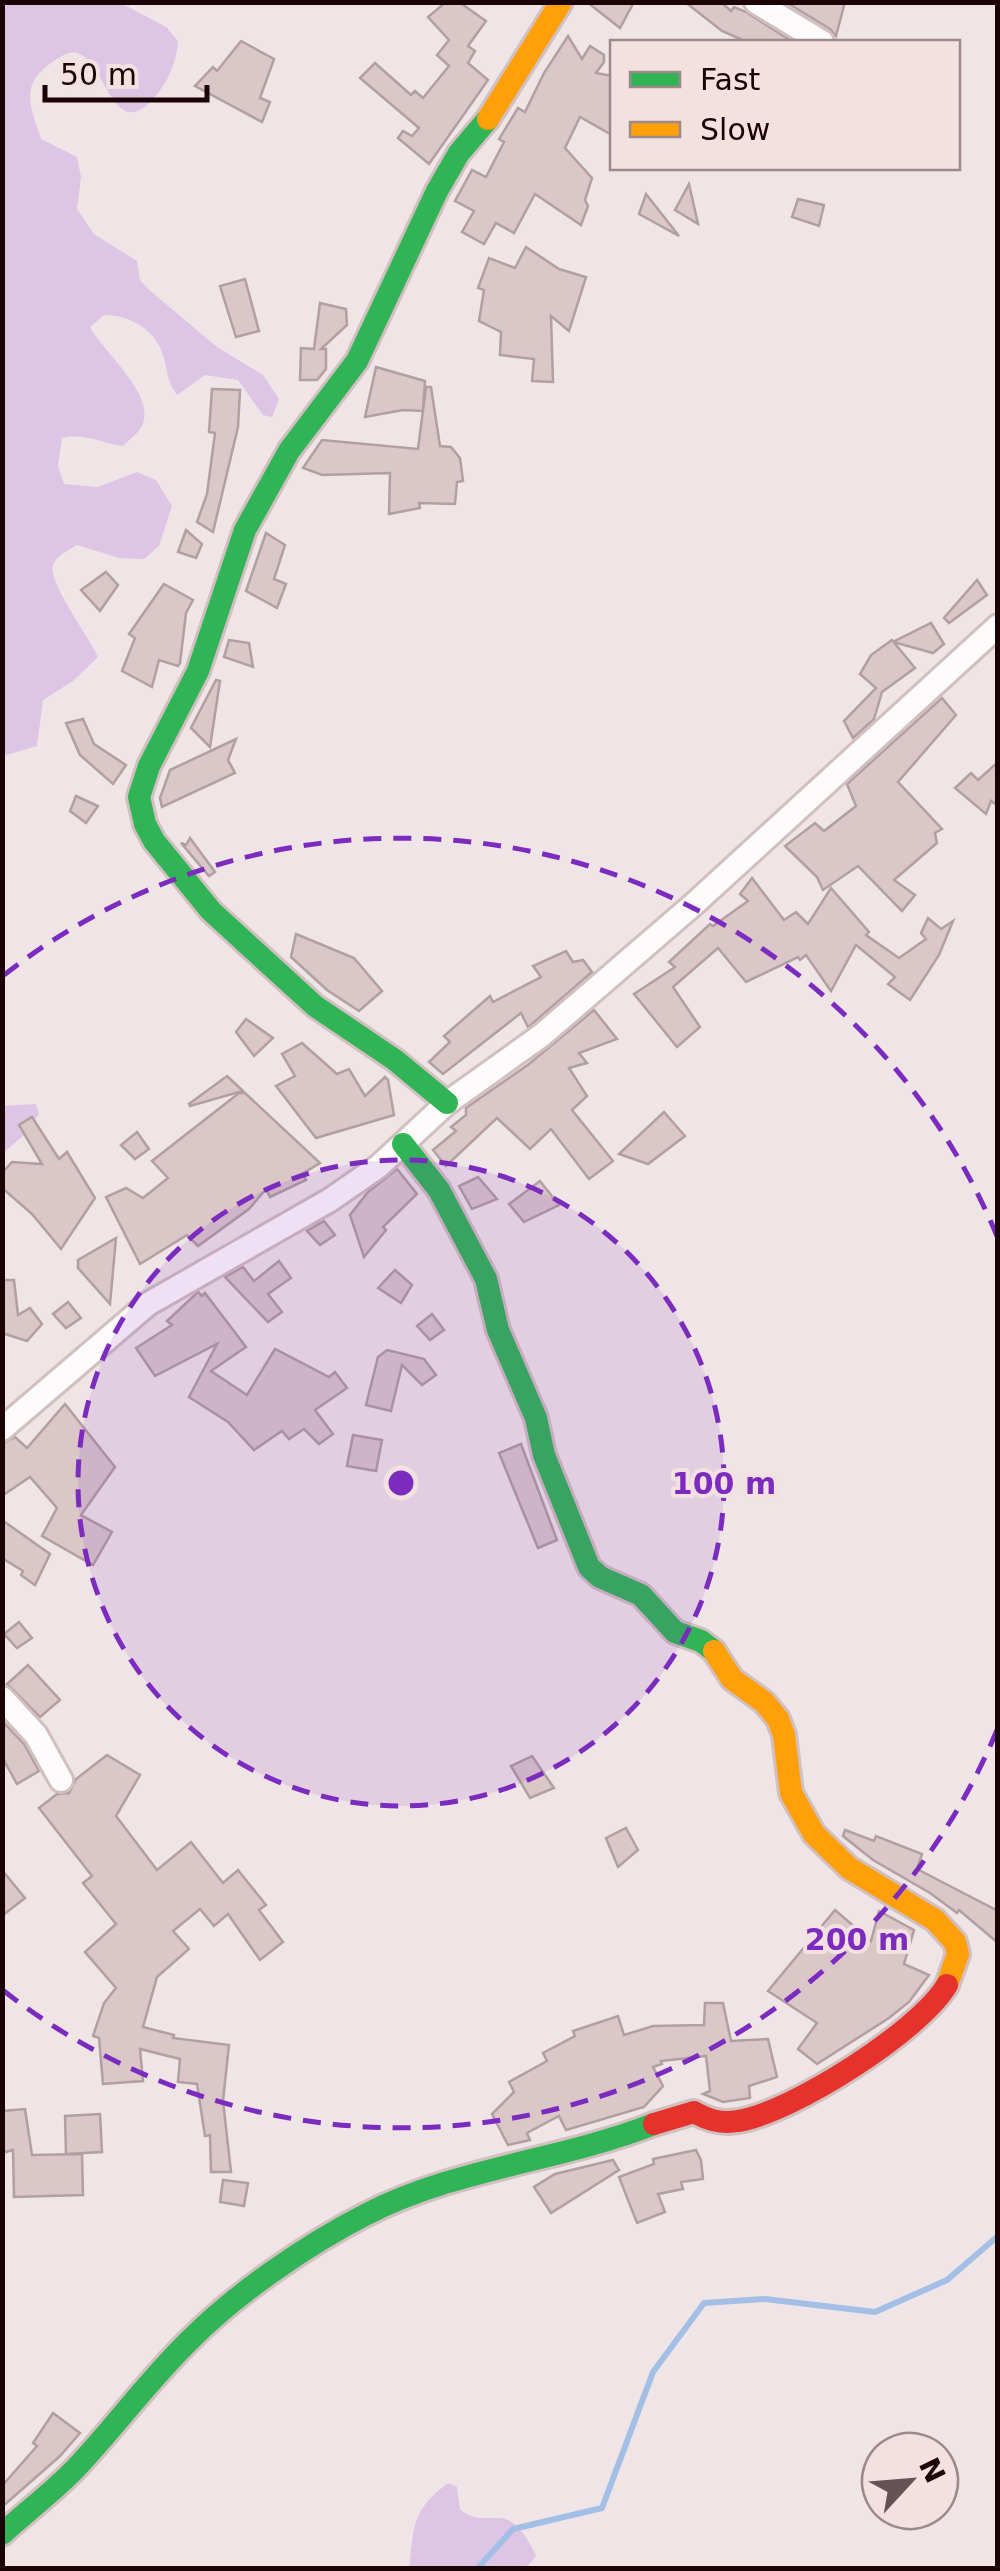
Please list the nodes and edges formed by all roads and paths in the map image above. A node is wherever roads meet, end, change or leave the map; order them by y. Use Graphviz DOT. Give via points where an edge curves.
graph roads {
  1 [pos="561,2"];
  2 [pos="756,2"];
  3 [pos="819,40"];
  4 [pos="998,626"];
  5 [pos="447,1103"];
  6 [pos="403,1144"];
  7 [pos="2,1429"];
  8 [pos="2,1698"];
  9 [pos="62,1780"];
  10 [pos="2,2534"];
  1 -- 5 [label="street" via="456,160 356,361 288,451 244,530 198,671 138,797 154,840 211,911 315,1006"];
  2 -- 3 [label="street"];
  4 -- 5 [label="street" via="610,979"];
  5 -- 6 [label="street"];
  6 -- 7 [label="street" via="330,1200 148,1304"];
  6 -- 10 [label="street" via="439,1190 486,1279 498,1330 589,1567 640,1594 675,1633 708,1644 730,1677 768,1705 781,1726 792,1797 804,1823 855,1872 947,1928 958,1956 944,1991 906,2031 788,2102 728,2123 694,2112 672,2117 404,2196 311,2248 190,2338 74,2470"];
  8 -- 9 [label="street" via="36,1735"];
}
